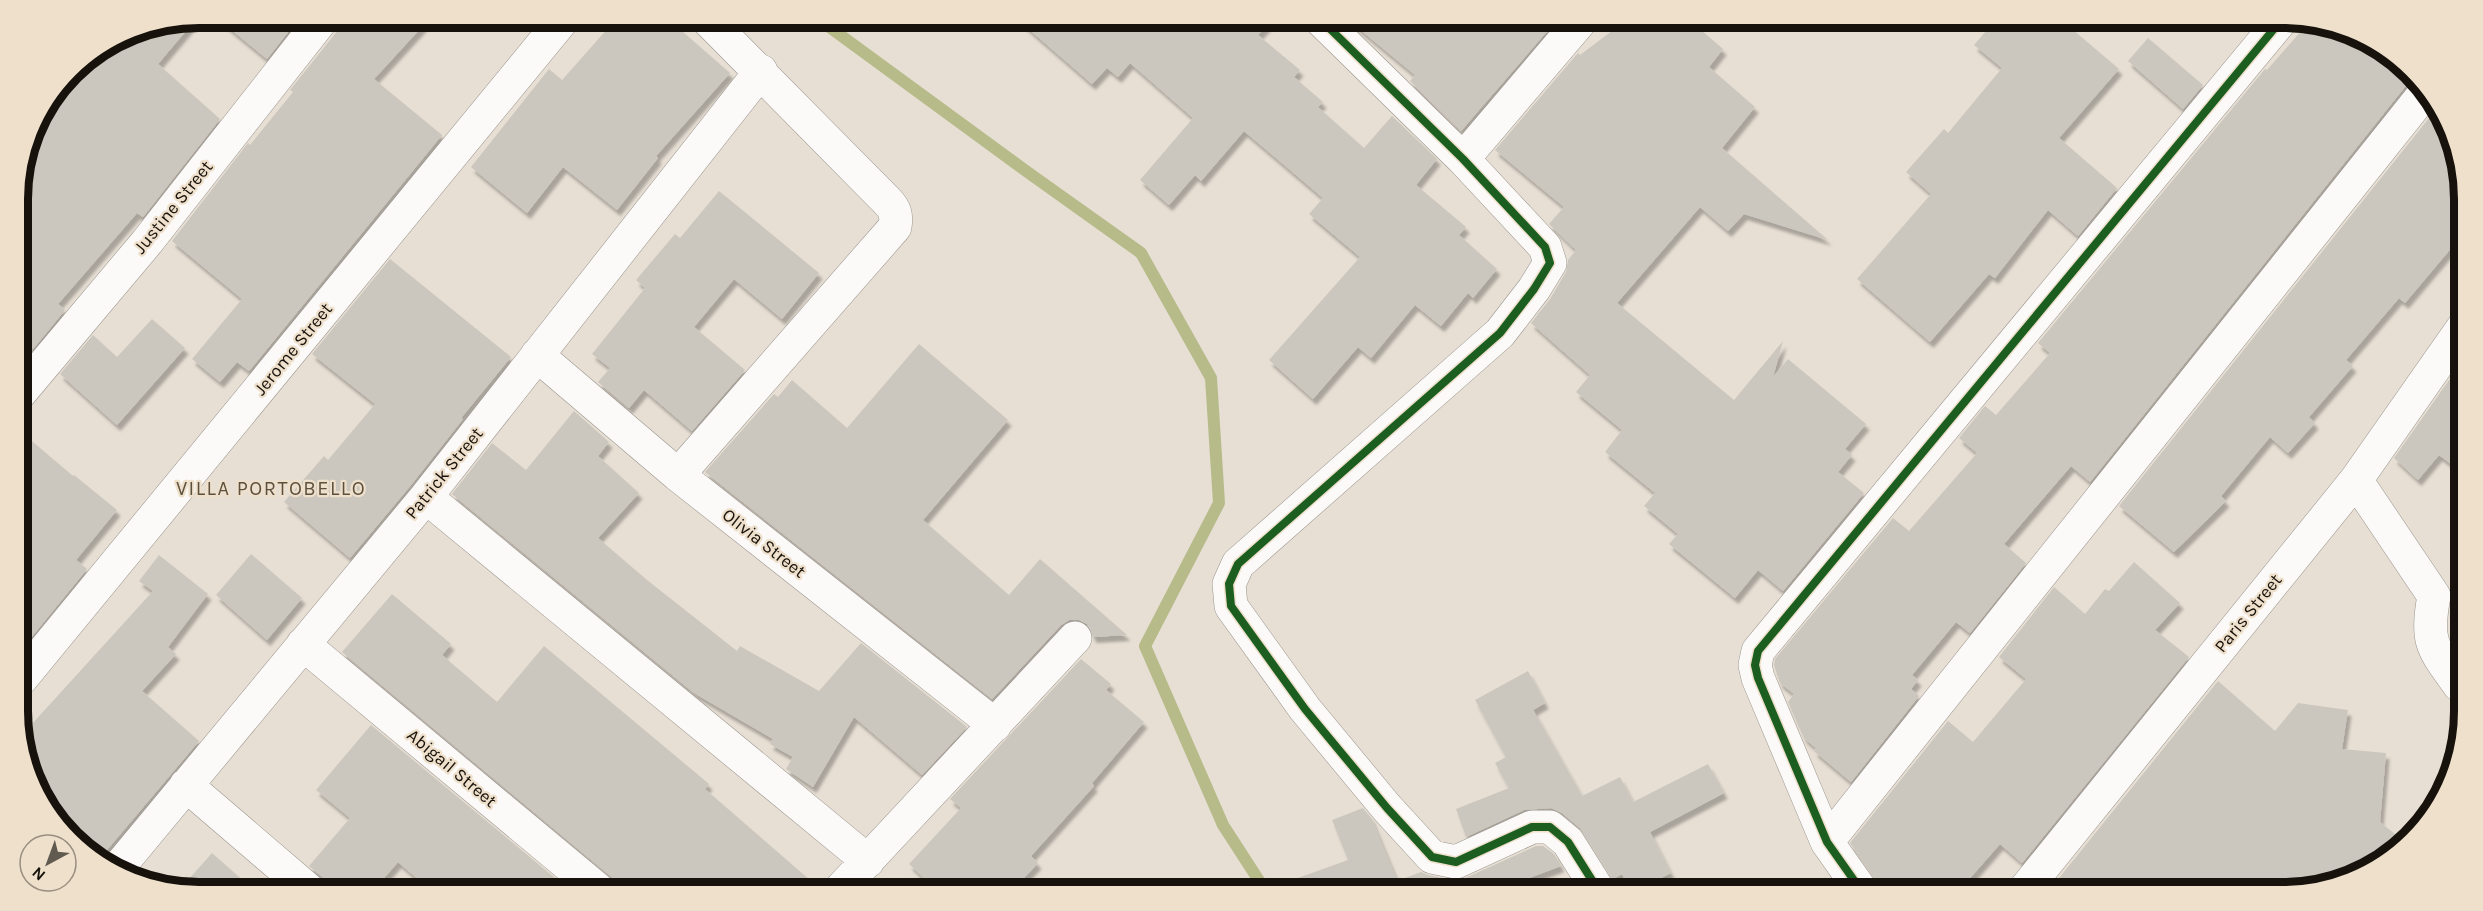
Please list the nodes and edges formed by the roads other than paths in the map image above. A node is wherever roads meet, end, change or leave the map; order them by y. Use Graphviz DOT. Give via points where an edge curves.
graph roads {
  1 [pos="315,28"];
  2 [pos="556,28"];
  3 [pos="716,28"];
  4 [pos="1329,28"];
  5 [pos="1575,28"];
  6 [pos="2275,28"];
  7 [pos="761,71"];
  8 [pos="2421,98"];
  9 [pos="1464,159"];
  10 [pos="2454,340"];
  11 [pos="537,355"];
  12 [pos="29,383"];
  13 [pos="678,475"];
  14 [pos="2356,480"];
  15 [pos="426,497"];
  16 [pos="1075,638"];
  17 [pos="303,644"];
  18 [pos="28,671"];
  19 [pos="2454,677"];
  20 [pos="995,725"];
  21 [pos="186,786"];
  22 [pos="1827,842"];
  23 [pos="868,861"];
  24 [pos="122,864"];
  25 [pos="299,882"];
  26 [pos="589,882"];
  27 [pos="848,882"];
  28 [pos="1593,882"];
  29 [pos="1855,882"];
  30 [pos="2031,882"];
  1 -- 12 [label="street, Justine Street" via="147,242"];
  2 -- 18 [label="street, Jerome Street"];
  3 -- 7 [label="street"];
  4 -- 9 [label="street"];
  5 -- 9 [label="street"];
  6 -- 22 [label="street" via="1758,651 1758,678"];
  7 -- 11 [label="street, Patrick Street"];
  7 -- 13 [label="street" via="894,208 897,218 895,227"];
  8 -- 22 [label="street"];
  9 -- 28 [label="street" via="1545,248 1550,263 1500,333 1238,564 1228,584 1231,606 1305,709 1432,857 1456,862 1532,827 1550,827 1568,842"];
  10 -- 14 [label="street, Paris Street"];
  11 -- 13 [label="street, Olivia Street"];
  11 -- 15 [label="street, Patrick Street"];
  13 -- 20 [label="street, Olivia Street"];
  14 -- 19 [label="street" via="2434,596 2429,621 2431,641"];
  14 -- 30 [label="street, Paris Street"];
  15 -- 17 [label="street, Patrick Street"];
  15 -- 23 [label="street"];
  16 -- 20 [label="street"];
  17 -- 21 [label="street, Patrick Street"];
  17 -- 26 [label="street, Abigail Street"];
  20 -- 23 [label="street"];
  21 -- 24 [label="street, Patrick Street"];
  21 -- 25 [label="street"];
  22 -- 29 [label="street"];
  23 -- 27 [label="street"];
}
